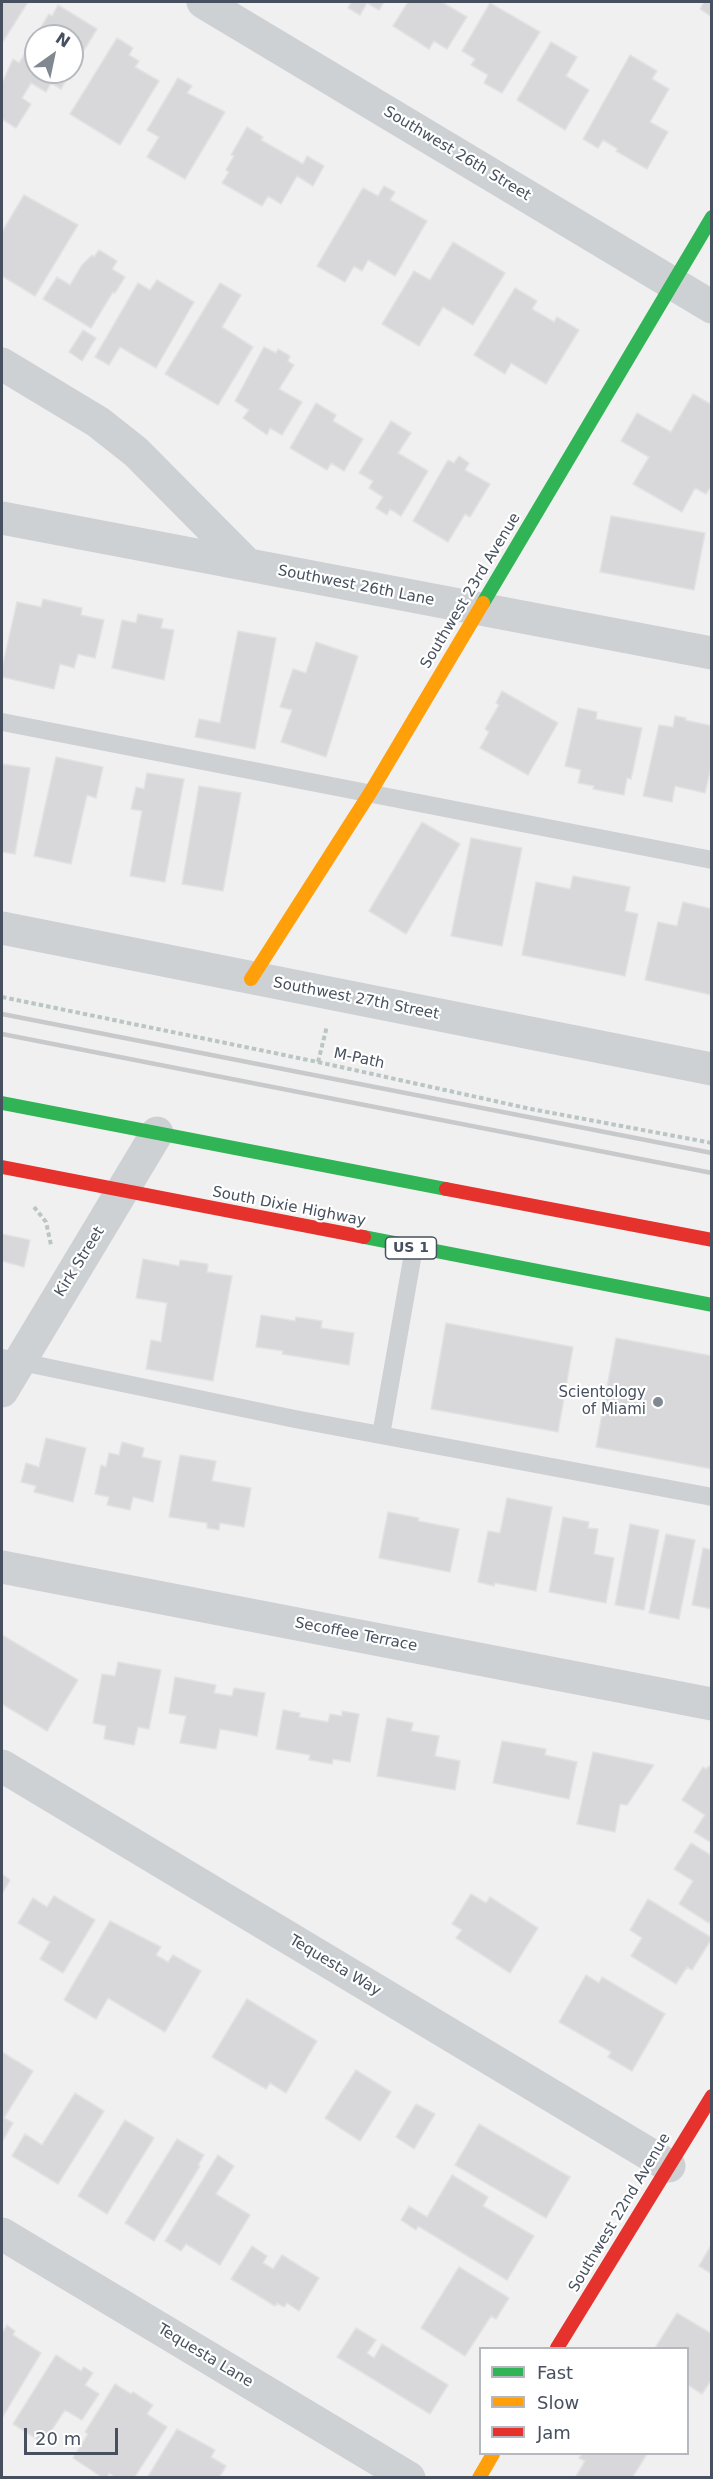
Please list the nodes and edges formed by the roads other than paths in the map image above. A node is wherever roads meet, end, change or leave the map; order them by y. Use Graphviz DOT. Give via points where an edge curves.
graph roads {
  1 [pos="203,2"];
  2 [pos="711,217"];
  3 [pos="672,283"];
  4 [pos="711,307"];
  5 [pos="2,364"];
  6 [pos="2,518"];
  7 [pos="248,565"];
  8 [pos="480,608"];
  9 [pos="711,653"];
  10 [pos="2,722"];
  11 [pos="370,793"];
  12 [pos="711,860"];
  13 [pos="2,928"];
  14 [pos="251,979"];
  15 [pos="711,1069"];
  16 [pos="2,1103"];
  17 [pos="157,1133"];
  18 [pos="2,1167"];
  19 [pos="123,1191"];
  20 [pos="711,1240"];
  21 [pos="414,1248"];
  22 [pos="711,1305"];
  23 [pos="10,1360"];
  24 [pos="2,1390"];
  25 [pos="381,1435"];
  26 [pos="711,1497"];
  27 [pos="2,1567"];
  28 [pos="711,1704"];
  29 [pos="2,1766"];
  30 [pos="707,2112"];
  31 [pos="669,2166"];
  32 [pos="2,2234"];
  33 [pos="558,2347"];
  34 [pos="493,2455"];
  35 [pos="483,2476"];
  36 [pos="409,2478"];
  1 -- 3 [label="street, Southwest 26th Street"];
  2 -- 3 [label="main road, Southwest 23rd Avenue"];
  3 -- 4 [label="street, Southwest 26th Street"];
  3 -- 8 [label="main road, Southwest 23rd Avenue"];
  5 -- 7 [label="street" via="98,422 136,452"];
  6 -- 7 [label="street, Southwest 26th Lane"];
  7 -- 8 [label="street, Southwest 26th Lane"];
  8 -- 9 [label="street, Southwest 26th Lane"];
  8 -- 11 [label="main road, Southwest 23rd Avenue"];
  10 -- 11 [label="lane"];
  11 -- 12 [label="lane"];
  11 -- 14 [label="main road, Southwest 23rd Avenue"];
  13 -- 14 [label="street, Southwest 27th Street"];
  14 -- 15 [label="street, Southwest 27th Street"];
  16 -- 17 [label="main road"];
  17 -- 19 [label="street, Kirk Street"];
  17 -- 20 [label="main road"];
  18 -- 19 [label="main road, South Dixie Highway / US 1"];
  19 -- 21 [label="main road, South Dixie Highway / US 1"];
  19 -- 23 [label="street, Kirk Street"];
  21 -- 22 [label="main road, South Dixie Highway / US 1"];
  21 -- 25 [label="lane"];
  23 -- 24 [label="street, Kirk Street"];
  23 -- 25 [label="lane"];
  25 -- 26 [label="lane"];
  27 -- 28 [label="street, Secoffee Terrace"];
  29 -- 31 [label="street, Tequesta Way"];
  30 -- 31 [label="main road, Southwest 22nd Avenue"];
  31 -- 33 [label="main road, Southwest 22nd Avenue"];
  32 -- 36 [label="street, Tequesta Lane"];
  34 -- 35 [label="main road"];
}
